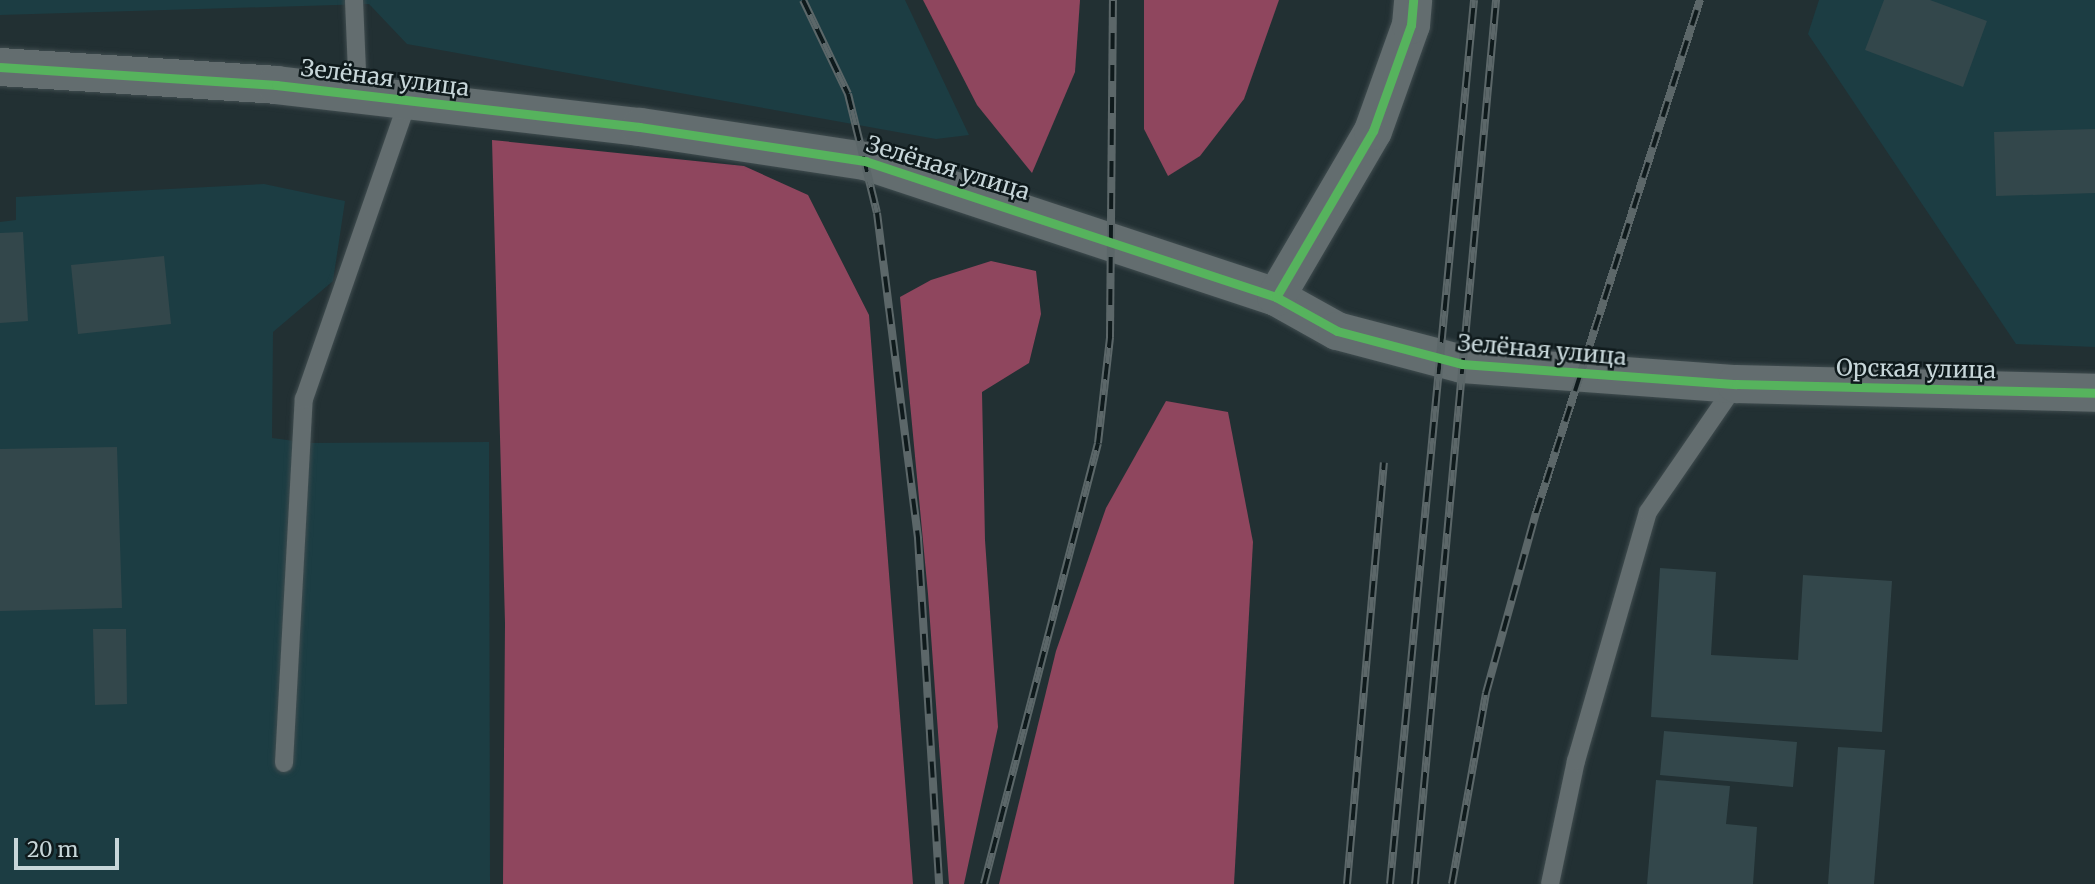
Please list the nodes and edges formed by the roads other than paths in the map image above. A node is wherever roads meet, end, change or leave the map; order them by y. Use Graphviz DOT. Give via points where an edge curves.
graph roads {
  1 [pos="354,0"];
  2 [pos="1413,0"];
  3 [pos="0,67"];
  4 [pos="358,95"];
  5 [pos="408,100"];
  6 [pos="1276,298"];
  7 [pos="1735,384"];
  8 [pos="2095,393"];
  9 [pos="284,763"];
  10 [pos="1550,884"];
  1 -- 4 [label="lane"];
  2 -- 6 [label="street" via="1411,25 1373,131"];
  3 -- 4 [label="street, Зелёная улица"];
  4 -- 5 [label="street, Зелёная улица"];
  5 -- 6 [label="street, Зелёная улица" via="640,127 865,161"];
  5 -- 9 [label="lane" via="304,399"];
  6 -- 7 [label="street, Зелёная улица" via="1337,331 1462,364"];
  7 -- 8 [label="street, Орская улица"];
  7 -- 10 [label="lane" via="1648,512 1576,761"];
}
